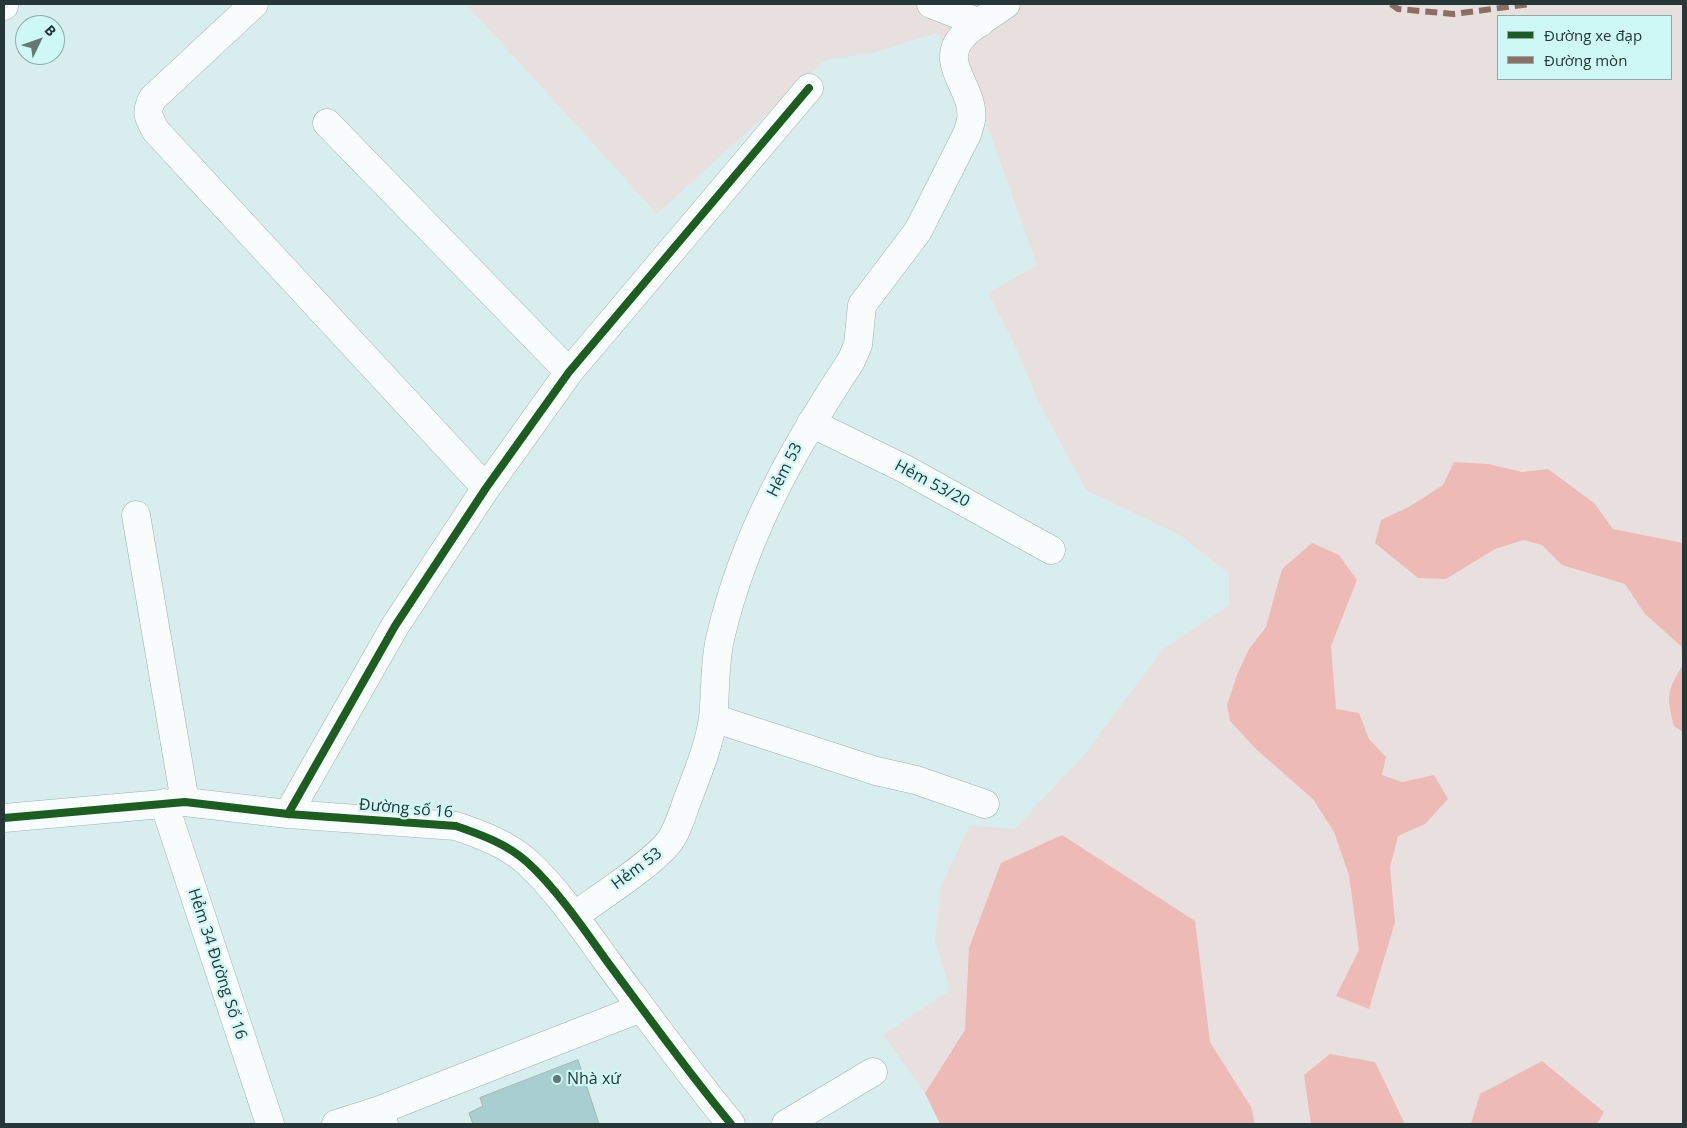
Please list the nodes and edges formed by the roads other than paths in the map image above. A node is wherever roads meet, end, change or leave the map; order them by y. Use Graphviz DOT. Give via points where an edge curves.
graph roads {
  1 [pos="254,4"];
  2 [pos="931,4"];
  3 [pos="1006,4"];
  4 [pos="980,23"];
  5 [pos="808,88"];
  6 [pos="327,123"];
  7 [pos="569,372"];
  8 [pos="811,422"];
  9 [pos="486,488"];
  10 [pos="136,515"];
  11 [pos="1051,550"];
  12 [pos="713,718"];
  13 [pos="175,803"];
  14 [pos="985,804"];
  15 [pos="288,814"];
  16 [pos="4,818"];
  17 [pos="574,916"];
  18 [pos="641,1008"];
  19 [pos="873,1072"];
  20 [pos="382,1117"];
  21 [pos="270,1124"];
  22 [pos="336,1124"];
  23 [pos="731,1124"];
  24 [pos="786,1124"];
  1 -- 9 [label="street" via="153,98 147,108 147,117 156,131"];
  2 -- 4 [label="street"];
  3 -- 4 [label="street, Hẻm 53"];
  4 -- 8 [label="street, Hẻm 53" via="962,36 953,59 970,102 972,118 968,134 918,231 862,305 858,345"];
  5 -- 7 [label="street"];
  6 -- 7 [label="street"];
  7 -- 9 [label="street"];
  8 -- 11 [label="street, Hẻm 53/20" via="905,469"];
  8 -- 12 [label="street, Hẻm 53" via="777,482 731,598 719,641"];
  9 -- 15 [label="street" via="395,626"];
  10 -- 13 [label="street, Hẻm 34 Đường Số 16"];
  12 -- 14 [label="street"];
  12 -- 17 [label="street, Hẻm 53" via="702,762 673,836 657,855"];
  13 -- 15 [label="street, Đường số 16"];
  13 -- 16 [label="street, Đường số 16"];
  13 -- 21 [label="street, Hẻm 34 Đường Số 16"];
  15 -- 17 [label="street, Đường số 16" via="456,826 483,835 503,844 527,862"];
  17 -- 18 [label="street, Đường số 16"];
  18 -- 20 [label="street"];
  18 -- 23 [label="street, Đường số 16"];
  19 -- 24 [label="street"];
  20 -- 22 [label="street"];
}
